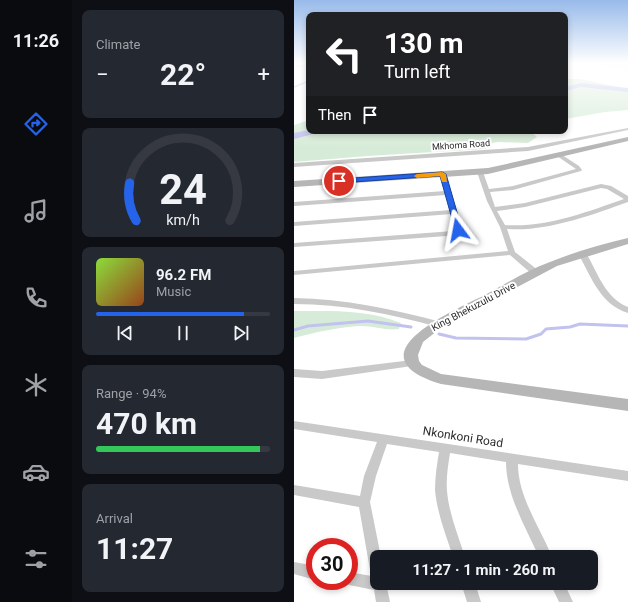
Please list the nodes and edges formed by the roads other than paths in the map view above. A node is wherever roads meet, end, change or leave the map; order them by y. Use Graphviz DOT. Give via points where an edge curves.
graph roads {
  1 [pos="628,129"];
  2 [pos="628,139"];
  3 [pos="559,155"];
  4 [pos="294,165"];
  5 [pos="480,172"];
  6 [pos="442,174"];
  7 [pos="294,184"];
  8 [pos="487,191"];
  9 [pos="448,192"];
  10 [pos="628,200"];
  11 [pos="294,204"];
  12 [pos="494,209"];
  13 [pos="453,212"];
  14 [pos="294,224"];
  15 [pos="504,227"];
  16 [pos="628,241"];
  17 [pos="294,245"];
  18 [pos="512,254"];
  19 [pos="582,255"];
  20 [pos="536,273"];
  21 [pos="294,274"];
  22 [pos="294,301"];
  23 [pos="628,310"];
  24 [pos="438,324"];
  25 [pos="412,363"];
  26 [pos="294,373"];
  27 [pos="628,405"];
  28 [pos="294,425"];
  29 [pos="384,438"];
  30 [pos="445,448"];
  31 [pos="512,458"];
  32 [pos="628,476"];
  33 [pos="294,490"];
  34 [pos="364,502"];
  35 [pos="373,550"];
  36 [pos="458,550"];
  37 [pos="543,550"];
  38 [pos="294,568"];
  39 [pos="306,571"];
  40 [pos="358,581"];
  41 [pos="370,583"];
  42 [pos="381,590"];
  43 [pos="470,590"];
  44 [pos="560,590"];
  45 [pos="384,602"];
  46 [pos="474,602"];
  47 [pos="566,602"];
  1 -- 4 [label="street, Mkhoma Road" via="528,148"];
  2 -- 3 [label="street"];
  3 -- 5 [label="street"];
  3 -- 8 [label="street" via="579,170 513,188"];
  5 -- 6 [label="street"];
  5 -- 8 [label="street"];
  6 -- 7 [label="street"];
  6 -- 9 [label="street"];
  8 -- 12 [label="street"];
  9 -- 11 [label="street"];
  9 -- 13 [label="street"];
  10 -- 12 [label="street" via="617,192 601,186 525,205"];
  10 -- 15 [label="street" via="538,226"];
  12 -- 15 [label="street"];
  13 -- 14 [label="street"];
  13 -- 17 [label="street" via="458,230 447,234"];
  15 -- 18 [label="street"];
  16 -- 19 [label="street, King Bhekuzulu Drive"];
  18 -- 20 [label="street"];
  18 -- 21 [label="street"];
  19 -- 20 [label="street, King Bhekuzulu Drive" via="553,264"];
  19 -- 23 [label="street" via="612,302"];
  20 -- 24 [label="street, King Bhekuzulu Drive"];
  22 -- 24 [label="street" via="354,307"];
  24 -- 25 [label="street, King Bhekuzulu Drive" via="417,340 411,352"];
  25 -- 26 [label="street" via="322,374"];
  25 -- 27 [label="street" via="423,374 441,379"];
  28 -- 29 [label="street, Nkonkoni Road"];
  29 -- 30 [label="street, Nkonkoni Road"];
  29 -- 34 [label="street" via="370,476"];
  30 -- 31 [label="street, Nkonkoni Road"];
  30 -- 36 [label="street" via="442,497"];
  31 -- 32 [label="street, Nkonkoni Road"];
  31 -- 37 [label="street" via="516,491"];
  33 -- 34 [label="street"];
  34 -- 35 [label="street"];
  38 -- 39 [label="street"];
  40 -- 41 [label="street"];
  42 -- 45 [label="street"];
  43 -- 46 [label="street"];
  44 -- 47 [label="street"];
}
